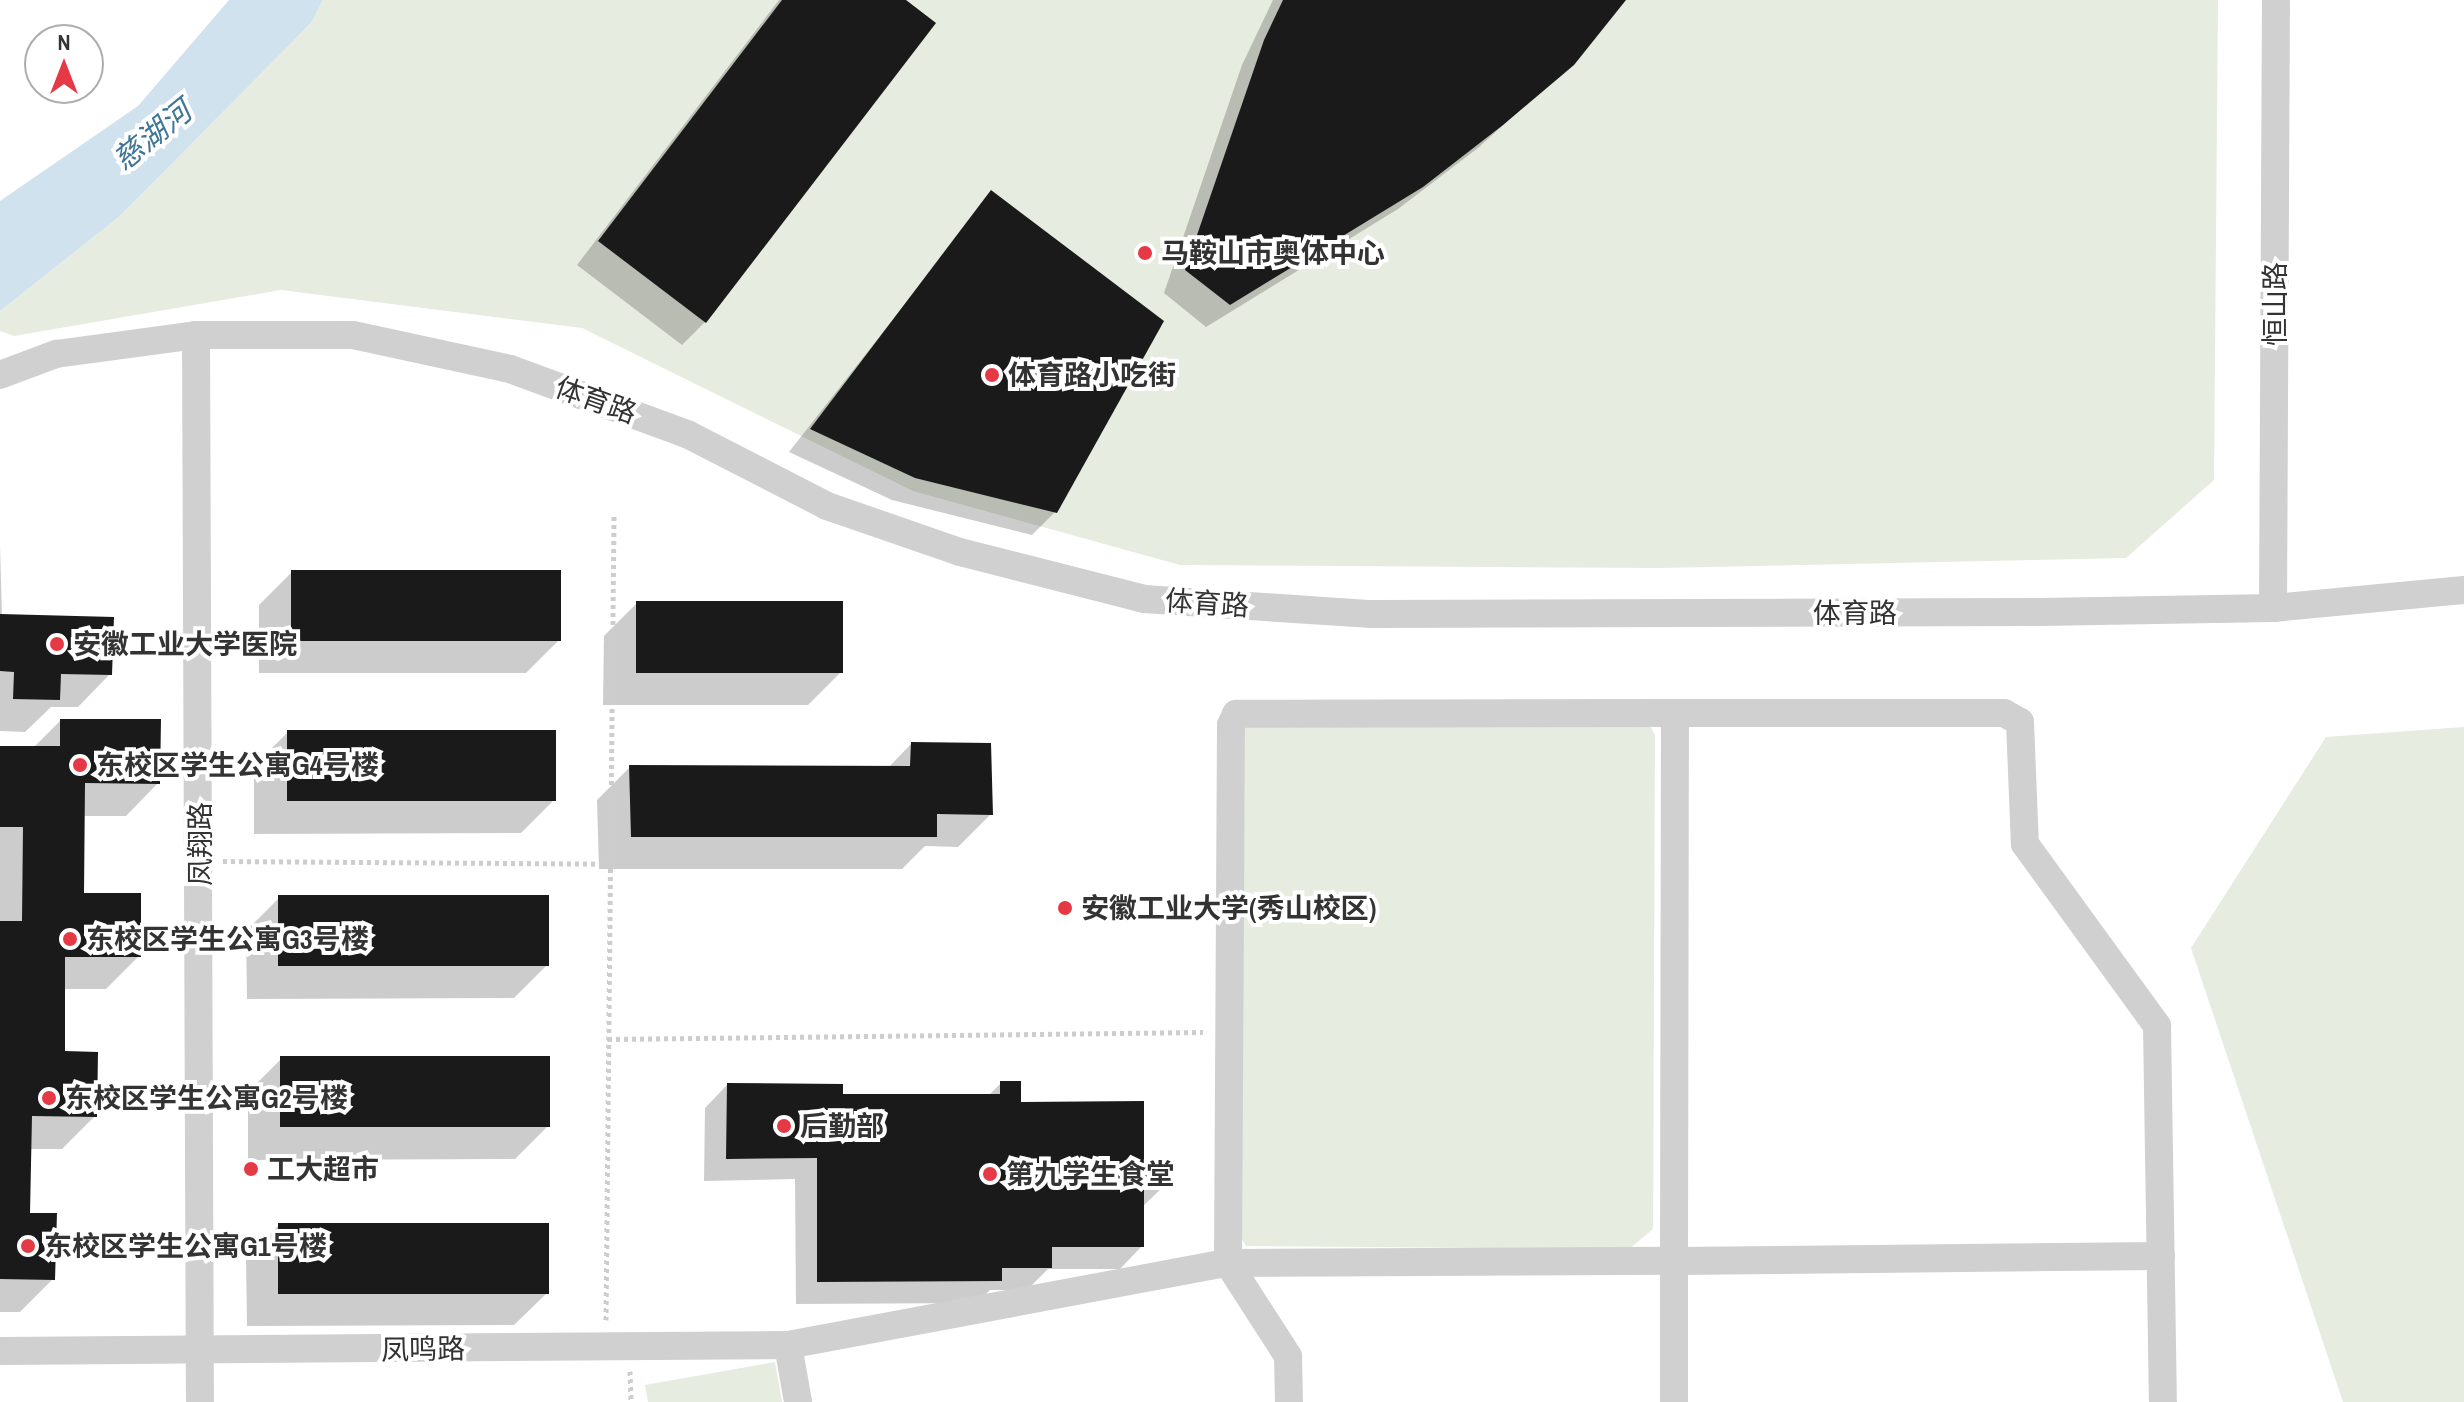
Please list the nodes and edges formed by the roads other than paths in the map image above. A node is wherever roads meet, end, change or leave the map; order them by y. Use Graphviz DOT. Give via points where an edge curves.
graph roads {
  1 [pos="2276,0"];
  2 [pos="196,335"];
  3 [pos="0,375"];
  4 [pos="2464,590"];
  5 [pos="2273,608"];
  6 [pos="1675,713"];
  7 [pos="2161,1256"];
  8 [pos="1674,1261"];
  9 [pos="1228,1263"];
  10 [pos="788,1345"];
  11 [pos="0,1351"];
  12 [pos="200,1352"];
  13 [pos="200,1402"];
  14 [pos="798,1402"];
  15 [pos="1289,1402"];
  16 [pos="1674,1402"];
  17 [pos="2163,1402"];
  1 -- 5 [label="street, 恒山路"];
  2 -- 3 [label="street, 体育路" via="56,354"];
  2 -- 5 [label="street, 体育路" via="353,335 510,369 687,434 827,506 960,552 1144,599 1372,614"];
  2 -- 12 [label="street, 凤翔路"];
  4 -- 5 [label="street, 体育路"];
  6 -- 7 [label="street" via="2004,713 2020,722 2025,844 2157,1026"];
  6 -- 8 [label="street"];
  6 -- 9 [label="street" via="1236,714 1231,725"];
  7 -- 8 [label="street, 凤鸣路"];
  7 -- 17 [label="street"];
  8 -- 9 [label="street, 凤鸣路"];
  8 -- 16 [label="street"];
  9 -- 10 [label="street, 凤鸣路"];
  9 -- 15 [label="street" via="1288,1356"];
  10 -- 12 [label="street, 凤鸣路"];
  10 -- 14 [label="street"];
  11 -- 12 [label="street, 凤鸣路"];
  12 -- 13 [label="street, 凤翔路"];
}
